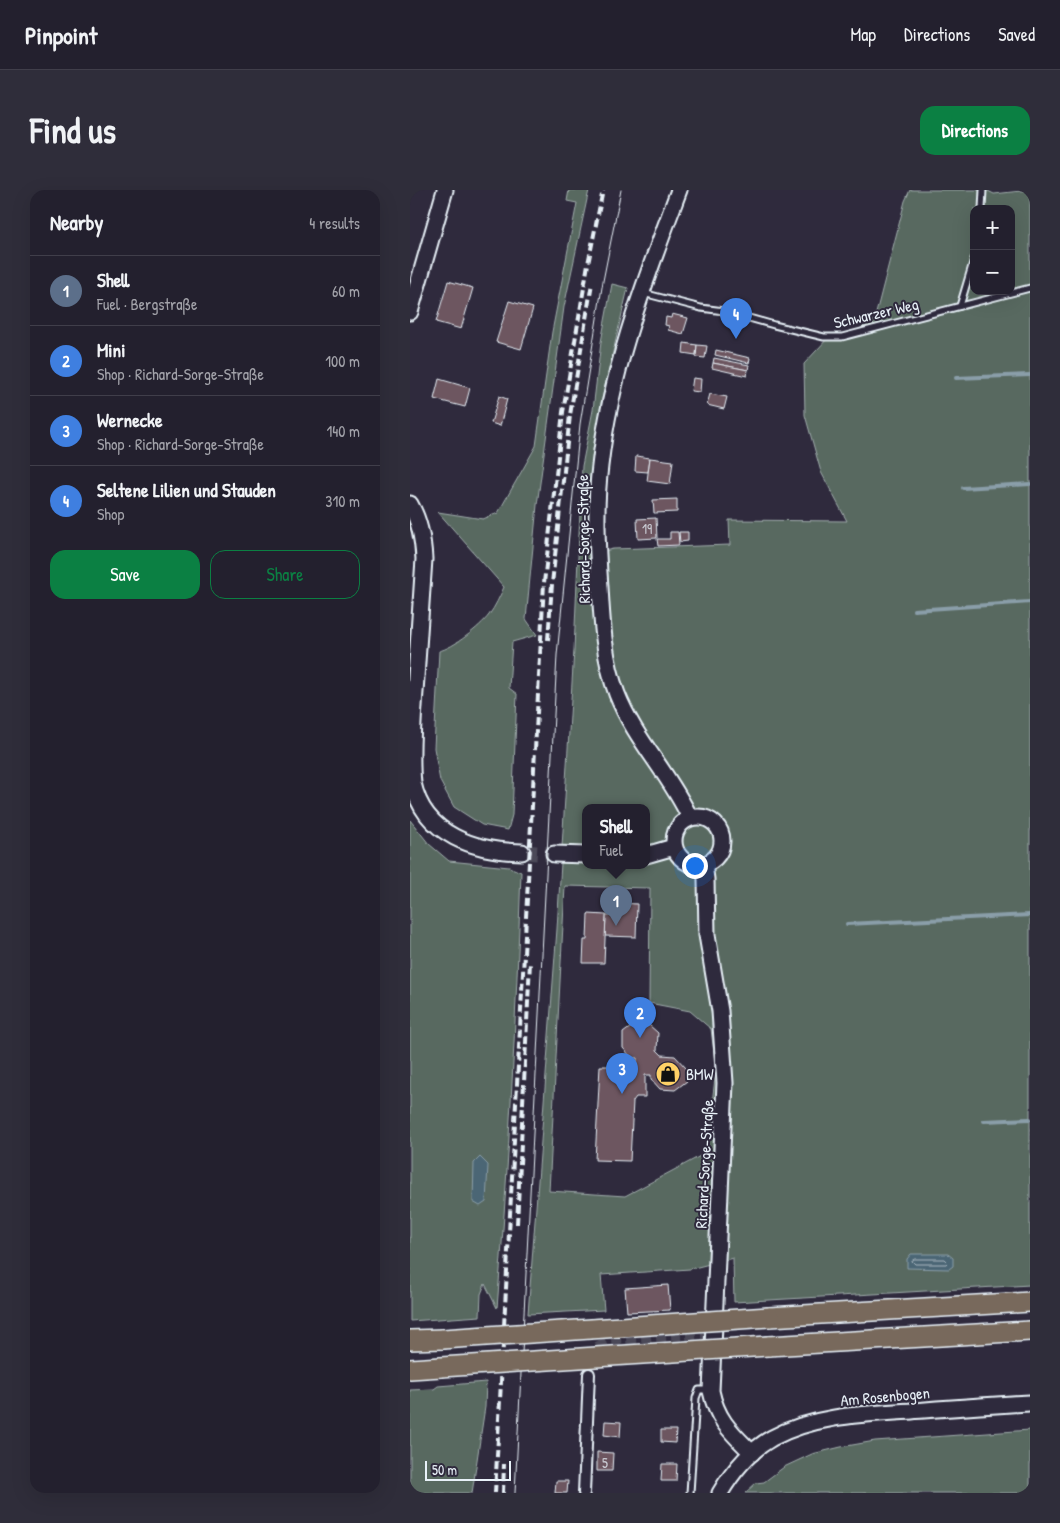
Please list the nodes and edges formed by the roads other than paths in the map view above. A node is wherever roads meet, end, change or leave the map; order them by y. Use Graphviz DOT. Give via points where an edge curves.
graph roads {
  1 [pos="445,190"];
  2 [pos="679,190"];
  3 [pos="983,190"];
  4 [pos="982,205"];
  5 [pos="970,272"];
  6 [pos="1030,288"];
  7 [pos="640,292"];
  8 [pos="960,306"];
  9 [pos="410,312"];
  10 [pos="410,504"];
  11 [pos="690,818"];
  12 [pos="674,847"];
  13 [pos="522,852"];
  14 [pos="554,854"];
  15 [pos="650,854"];
  16 [pos="582,855"];
  17 [pos="704,865"];
  18 [pos="1030,1302"];
  19 [pos="1030,1331"];
  20 [pos="410,1340"];
  21 [pos="410,1369"];
  22 [pos="589,1374"];
  23 [pos="711,1390"];
  24 [pos="1030,1403"];
  25 [pos="752,1453"];
  26 [pos="584,1493"];
  27 [pos="690,1493"];
  28 [pos="720,1493"];
  1 -- 9 [label="main road"];
  2 -- 7 [label="main road, Richard-Sorge-Straße"];
  3 -- 4 [label="lane"];
  5 -- 8 [label="lane"];
  6 -- 8 [label="lane, Schwarzer Weg"];
  7 -- 8 [label="lane, Schwarzer Weg" via="824,337 842,337"];
  7 -- 11 [label="main road, Richard-Sorge-Straße" via="610,404 600,467 597,534 602,626 611,673 624,712"];
  10 -- 13 [label="main road" via="419,524 424,559 412,746 413,783 431,820 446,833 478,848"];
  11 -- 12 [label="main road" via="678,826"];
  11 -- 17 [label="main road" via="710,820 722,838 720,851"];
  12 -- 15 [label="main road"];
  12 -- 17 [label="main road" via="689,864"];
  14 -- 16 [label="main road"];
  17 -- 23 [label="main road, Richard-Sorge-Straße" via="707,935 720,1012 724,1062 723,1204"];
  18 -- 20 [label="highway, bridge"];
  19 -- 21 [label="highway, bridge"];
  22 -- 26 [label="street"];
  23 -- 25 [label="main road, Richard-Sorge-Straße" via="714,1406 723,1423"];
  23 -- 27 [label="lane" via="699,1390 696,1398"];
  24 -- 25 [label="main road, Am Rosenbogen" via="877,1413 824,1420 780,1434"];
  25 -- 28 [label="main road, Am Rosenbogen"];
}
